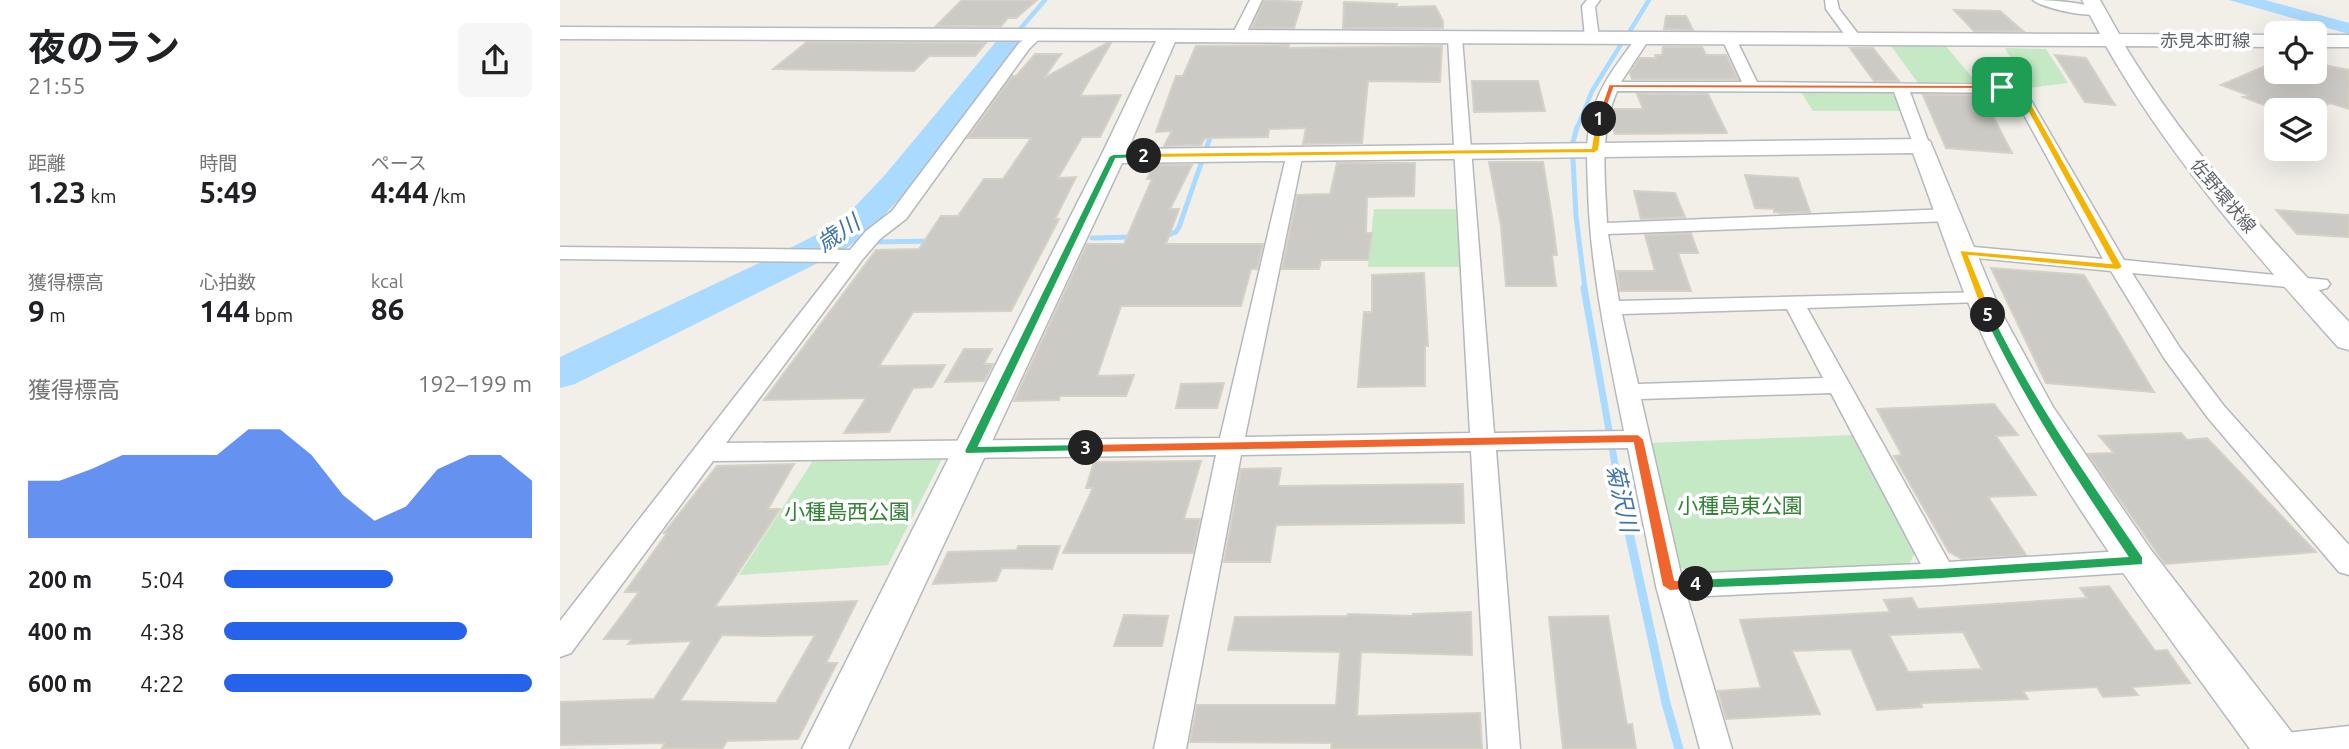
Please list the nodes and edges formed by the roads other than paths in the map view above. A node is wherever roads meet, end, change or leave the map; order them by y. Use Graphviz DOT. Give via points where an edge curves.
graph roads {
  1 [pos="1256,0"];
  2 [pos="1594,0"];
  3 [pos="1831,0"];
  4 [pos="2039,0"];
  5 [pos="2098,4"];
  6 [pos="560,33"];
  7 [pos="1021,35"];
  8 [pos="1238,37"];
  9 [pos="1167,38"];
  10 [pos="1455,38"];
  11 [pos="1592,38"];
  12 [pos="1643,38"];
  13 [pos="1729,39"];
  14 [pos="1855,39"];
  15 [pos="2123,41"];
  16 [pos="2264,41"];
  17 [pos="2327,41"];
  18 [pos="2349,41"];
  19 [pos="1611,86"];
  20 [pos="1751,86"];
  21 [pos="1898,87"];
  22 [pos="1922,146"];
  23 [pos="1595,150"];
  24 [pos="1464,151"];
  25 [pos="1295,153"];
  26 [pos="1113,156"];
  27 [pos="1950,215"];
  28 [pos="1598,229"];
  29 [pos="1963,252"];
  30 [pos="560,253"];
  31 [pos="855,256"];
  32 [pos="2118,267"];
  33 [pos="2308,283"];
  34 [pos="1979,296"];
  35 [pos="1794,303"];
  36 [pos="1610,308"];
  37 [pos="2349,314"];
  38 [pos="2349,340"];
  39 [pos="1839,385"];
  40 [pos="1628,392"];
  41 [pos="1632,439"];
  42 [pos="1482,440"];
  43 [pos="1231,445"];
  44 [pos="970,451"];
  45 [pos="708,452"];
  46 [pos="2138,561"];
  47 [pos="2349,564"];
  48 [pos="1941,574"];
  49 [pos="1670,586"];
  50 [pos="560,644"];
  51 [pos="2349,741"];
  52 [pos="825,749"];
  53 [pos="1170,749"];
  54 [pos="1504,749"];
  55 [pos="1716,749"];
  56 [pos="2277,749"];
  1 -- 8 [label="street"];
  2 -- 11 [label="street" via="1588,6"];
  3 -- 14 [label="street"];
  4 -- 5 [label="street" via="2064,8"];
  5 -- 15 [label="street, 赤見本町線"];
  6 -- 7 [label="street"];
  7 -- 9 [label="street"];
  7 -- 31 [label="street" via="1024,46 899,215"];
  8 -- 9 [label="street"];
  8 -- 10 [label="street"];
  9 -- 26 [label="street"];
  10 -- 11 [label="street"];
  10 -- 24 [label="street"];
  11 -- 12 [label="street"];
  12 -- 13 [label="street"];
  12 -- 19 [label="street"];
  13 -- 14 [label="street"];
  13 -- 20 [label="street"];
  14 -- 15 [label="street"];
  15 -- 16 [label="street, 赤見本町線"];
  15 -- 33 [label="street, 佐野環状線" via="2143,93 2215,190"];
  17 -- 18 [label="street"];
  19 -- 20 [label="street"];
  19 -- 23 [label="street" via="1601,108"];
  20 -- 21 [label="street"];
  21 -- 22 [label="street"];
  21 -- 32 [label="street" via="2018,88"];
  22 -- 23 [label="street"];
  22 -- 27 [label="street"];
  23 -- 24 [label="street"];
  23 -- 28 [label="street"];
  24 -- 25 [label="street"];
  24 -- 42 [label="street"];
  25 -- 26 [label="street"];
  25 -- 43 [label="street"];
  26 -- 44 [label="street"];
  27 -- 28 [label="street"];
  27 -- 29 [label="street"];
  28 -- 36 [label="street"];
  29 -- 32 [label="street"];
  29 -- 34 [label="street"];
  30 -- 31 [label="street"];
  31 -- 45 [label="street"];
  32 -- 33 [label="street"];
  32 -- 47 [label="street" via="2216,412"];
  33 -- 37 [label="street, 佐野環状線"];
  33 -- 38 [label="street, 佐野環状線"];
  34 -- 35 [label="street"];
  34 -- 46 [label="street" via="2049,429"];
  35 -- 36 [label="street"];
  35 -- 39 [label="street"];
  36 -- 40 [label="street"];
  39 -- 40 [label="street"];
  39 -- 48 [label="street"];
  40 -- 41 [label="street"];
  41 -- 42 [label="street"];
  41 -- 49 [label="street"];
  42 -- 43 [label="street"];
  42 -- 54 [label="street"];
  43 -- 44 [label="street"];
  43 -- 53 [label="street"];
  44 -- 45 [label="street"];
  44 -- 52 [label="street"];
  45 -- 50 [label="street"];
  46 -- 48 [label="street"];
  46 -- 56 [label="street"];
  48 -- 49 [label="street"];
  49 -- 55 [label="street"];
  51 -- 56 [label="street"];
}
